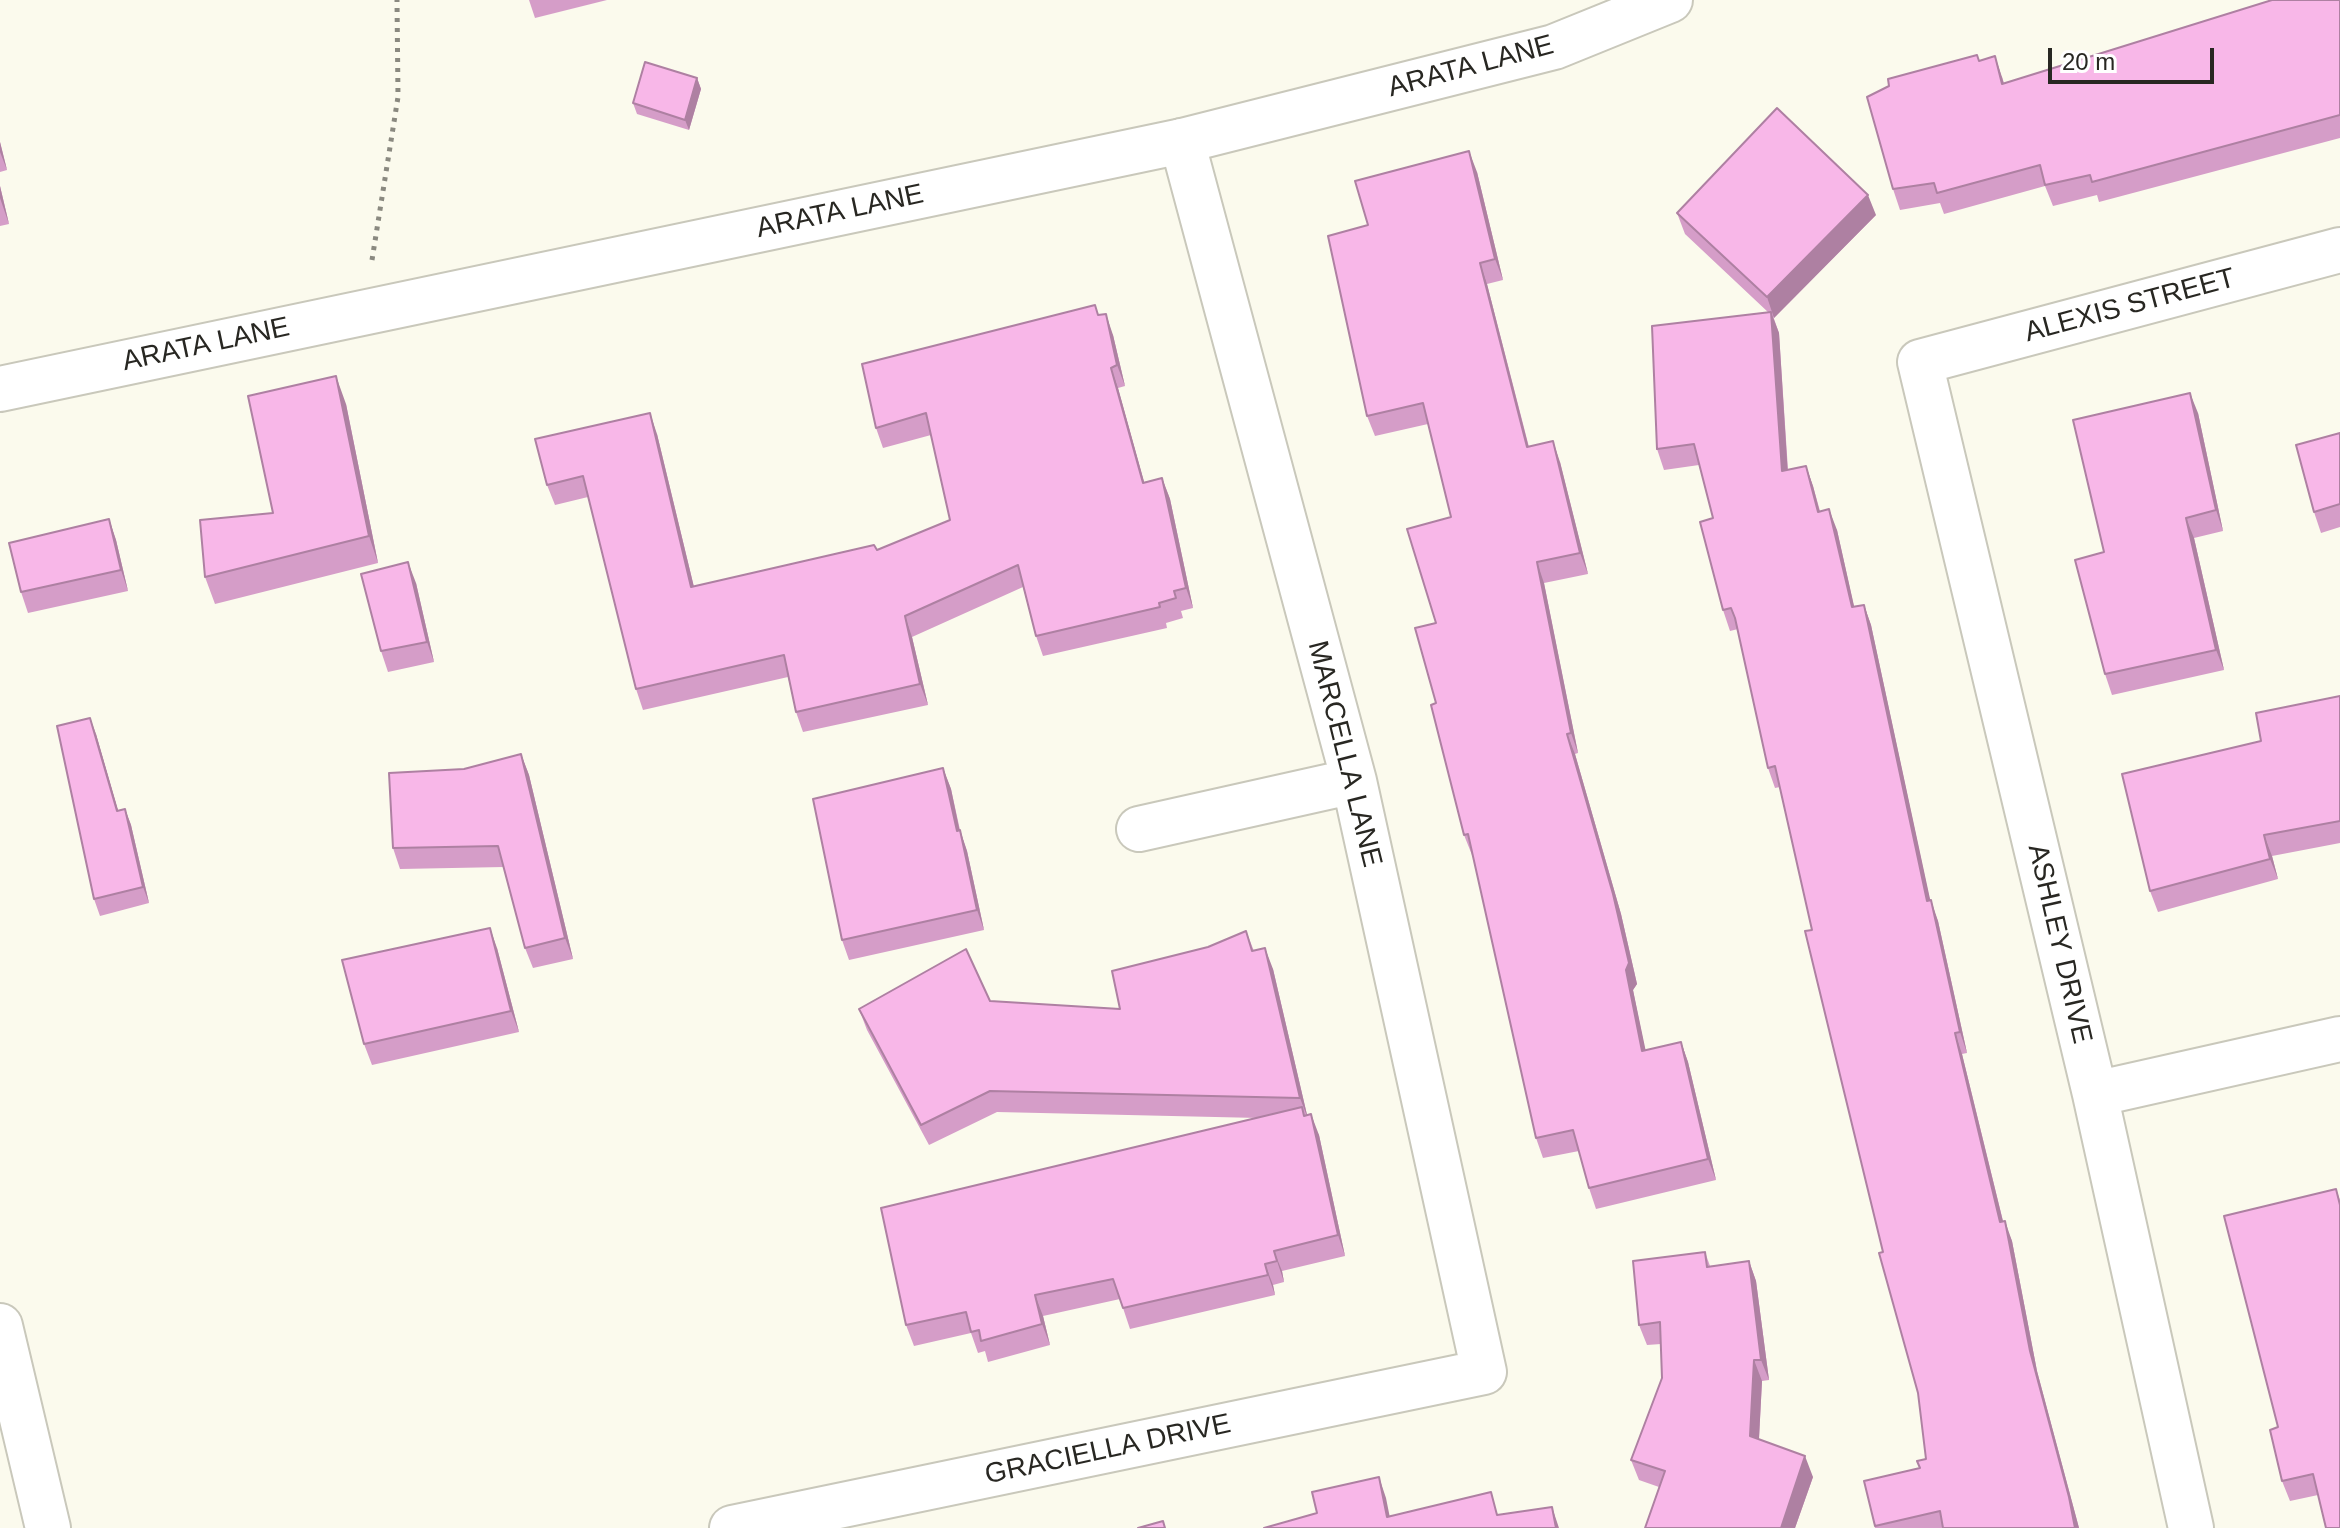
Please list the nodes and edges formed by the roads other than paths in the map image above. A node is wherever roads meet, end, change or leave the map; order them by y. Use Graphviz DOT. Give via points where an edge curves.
graph roads {
  1 [pos="1670,0"];
  2 [pos="1182,141"];
  3 [pos="2340,250"];
  4 [pos="1920,362"];
  5 [pos="0,389"];
  6 [pos="1354,781"];
  7 [pos="1139,829"];
  8 [pos="2340,1039"];
  9 [pos="2095,1094"];
  10 [pos="0,1326"];
  11 [pos="1484,1372"];
  12 [pos="48,1528"];
  13 [pos="732,1528"];
  14 [pos="2191,1528"];
  1 -- 2 [label="street, ARATA LANE" via="1554,47"];
  2 -- 5 [label="street, ARATA LANE"];
  2 -- 6 [label="street, MARCELLA LANE"];
  3 -- 4 [label="street, ALEXIS STREET"];
  4 -- 9 [label="street, ASHLEY DRIVE"];
  6 -- 7 [label="street"];
  6 -- 11 [label="street, MARCELLA LANE"];
  8 -- 9 [label="street"];
  9 -- 14 [label="street, ASHLEY DRIVE"];
  10 -- 12 [label="street"];
  11 -- 13 [label="street, GRACIELLA DRIVE"];
}
